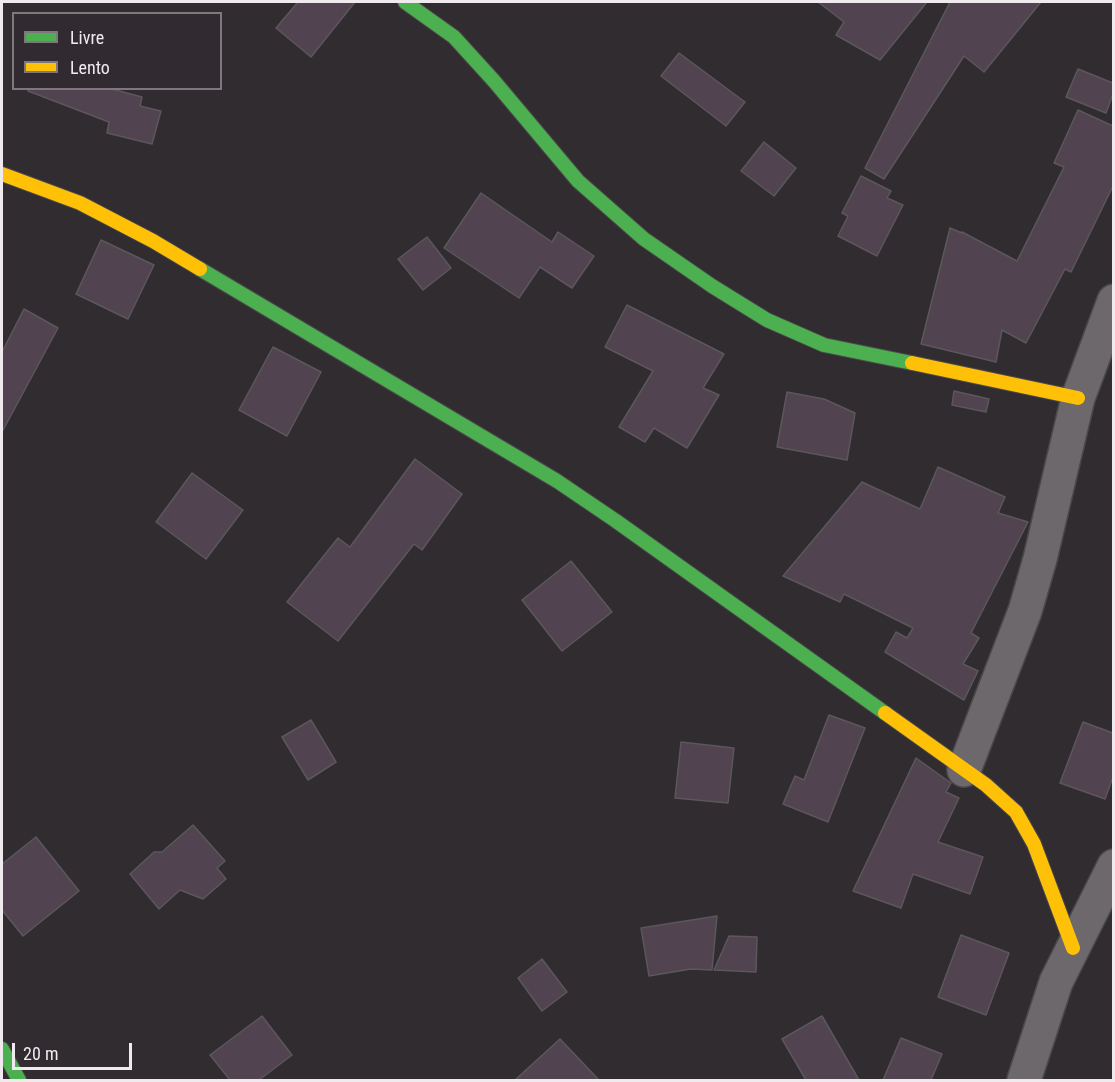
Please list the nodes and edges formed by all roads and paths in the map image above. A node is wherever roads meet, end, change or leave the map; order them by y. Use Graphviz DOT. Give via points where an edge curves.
graph roads {
  1 [pos="405,2"];
  2 [pos="2,174"];
  3 [pos="1113,302"];
  4 [pos="1078,398"];
  5 [pos="964,770"];
  6 [pos="1113,866"];
  7 [pos="1073,948"];
  8 [pos="2,1049"];
  9 [pos="19,1080"];
  10 [pos="1024,1080"];
  1 -- 4 [label="street" via="454,37 578,181 644,239 767,320 824,345"];
  2 -- 5 [label="street" via="80,203 153,241 557,481"];
  3 -- 4 [label="street"];
  4 -- 5 [label="street" via="1025,611"];
  5 -- 7 [label="street" via="1016,812 1034,844"];
  6 -- 7 [label="street"];
  7 -- 10 [label="street" via="1056,982"];
  8 -- 9 [label="street"];
}
